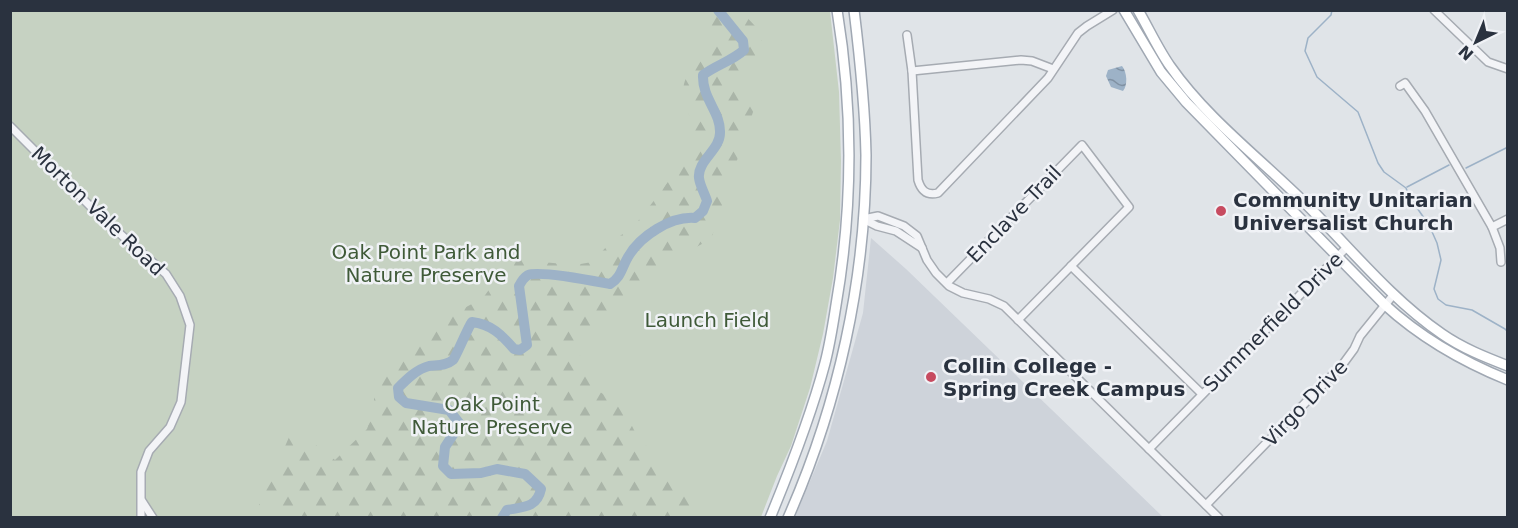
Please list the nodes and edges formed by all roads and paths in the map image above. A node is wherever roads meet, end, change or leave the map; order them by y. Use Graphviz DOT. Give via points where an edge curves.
graph roads {
  1 [pos="837,10"];
  2 [pos="854,10"];
  3 [pos="1113,10"];
  4 [pos="1124,10"];
  5 [pos="1138,10"];
  6 [pos="1434,10"];
  7 [pos="907,35"];
  8 [pos="858,43"];
  9 [pos="842,45"];
  10 [pos="1169,65"];
  11 [pos="1053,69"];
  12 [pos="1508,69"];
  13 [pos="912,71"];
  14 [pos="1161,72"];
  15 [pos="1400,86"];
  16 [pos="1191,92"];
  17 [pos="1183,99"];
  18 [pos="10,126"];
  19 [pos="1229,131"];
  20 [pos="1222,139"];
  21 [pos="1276,174"];
  22 [pos="1266,182"];
  23 [pos="1295,194"];
  24 [pos="1286,203"];
  25 [pos="1318,216"];
  26 [pos="848,218"];
  27 [pos="863,219"];
  28 [pos="1508,219"];
  29 [pos="1308,225"];
  30 [pos="1492,227"];
  31 [pos="1347,247"];
  32 [pos="1338,256"];
  33 [pos="1501,262"];
  34 [pos="1071,266"];
  35 [pos="947,283"];
  36 [pos="1394,294"];
  37 [pos="1384,304"];
  38 [pos="1018,320"];
  39 [pos="1455,342"];
  40 [pos="1450,353"];
  41 [pos="1508,366"];
  42 [pos="1508,380"];
  43 [pos="1202,394"];
  44 [pos="1149,449"];
  45 [pos="142,501"];
  46 [pos="1206,505"];
  47 [pos="773,517"];
  48 [pos="141,518"];
  49 [pos="153,518"];
  50 [pos="788,518"];
  51 [pos="1219,518"];
  1 -- 9 [label="main road"];
  2 -- 8 [label="main road"];
  3 -- 11 [label="street" via="1078,33"];
  4 -- 14 [label="main road"];
  5 -- 10 [label="main road"];
  6 -- 12 [label="street" via="1488,62"];
  7 -- 13 [label="street"];
  8 -- 9 [label="main road"];
  8 -- 27 [label="main road" via="866,137"];
  9 -- 26 [label="main road" via="848,116"];
  10 -- 14 [label="main road"];
  10 -- 16 [label="main road"];
  11 -- 13 [label="street" via="1021,60"];
  11 -- 13 [label="street" via="938,193 932,194 925,193 918,180"];
  14 -- 17 [label="main road"];
  15 -- 30 [label="street" via="1405,83 1425,111"];
  16 -- 17 [label="main road"];
  16 -- 19 [label="main road"];
  17 -- 20 [label="main road"];
  18 -- 45 [label="street, Morton Vale Road" via="102,218 166,274 180,296 190,325 181,402 170,427 149,451 141,472"];
  19 -- 20 [label="main road"];
  19 -- 21 [label="main road"];
  20 -- 22 [label="main road"];
  21 -- 22 [label="main road"];
  21 -- 23 [label="main road"];
  22 -- 24 [label="main road"];
  23 -- 24 [label="main road"];
  23 -- 25 [label="main road"];
  24 -- 29 [label="main road"];
  25 -- 29 [label="main road"];
  25 -- 31 [label="main road"];
  26 -- 27 [label="main road"];
  26 -- 47 [label="main road" via="825,361"];
  27 -- 35 [label="street" via="896,231 922,248 936,273"];
  27 -- 50 [label="main road" via="851,315 839,371 803,484"];
  28 -- 30 [label="street"];
  29 -- 32 [label="main road"];
  30 -- 33 [label="street"];
  31 -- 32 [label="street, Summerfield Drive"];
  31 -- 36 [label="main road"];
  32 -- 37 [label="main road"];
  32 -- 43 [label="street, Summerfield Drive"];
  34 -- 35 [label="street, Enclave Trail" via="1129,207 1082,145"];
  34 -- 38 [label="street"];
  34 -- 43 [label="street"];
  35 -- 38 [label="street" via="963,293 1004,306"];
  36 -- 37 [label="street, Virgo Drive"];
  36 -- 39 [label="main road"];
  37 -- 40 [label="main road" via="1418,333"];
  37 -- 46 [label="street, Virgo Drive" via="1343,364"];
  38 -- 44 [label="street"];
  39 -- 40 [label="main road"];
  39 -- 41 [label="main road"];
  40 -- 42 [label="main road"];
  43 -- 44 [label="street, Summerfield Drive"];
  44 -- 46 [label="street"];
  45 -- 48 [label="street, Morton Vale Road"];
  45 -- 49 [label="street"];
  46 -- 51 [label="street"];
}
